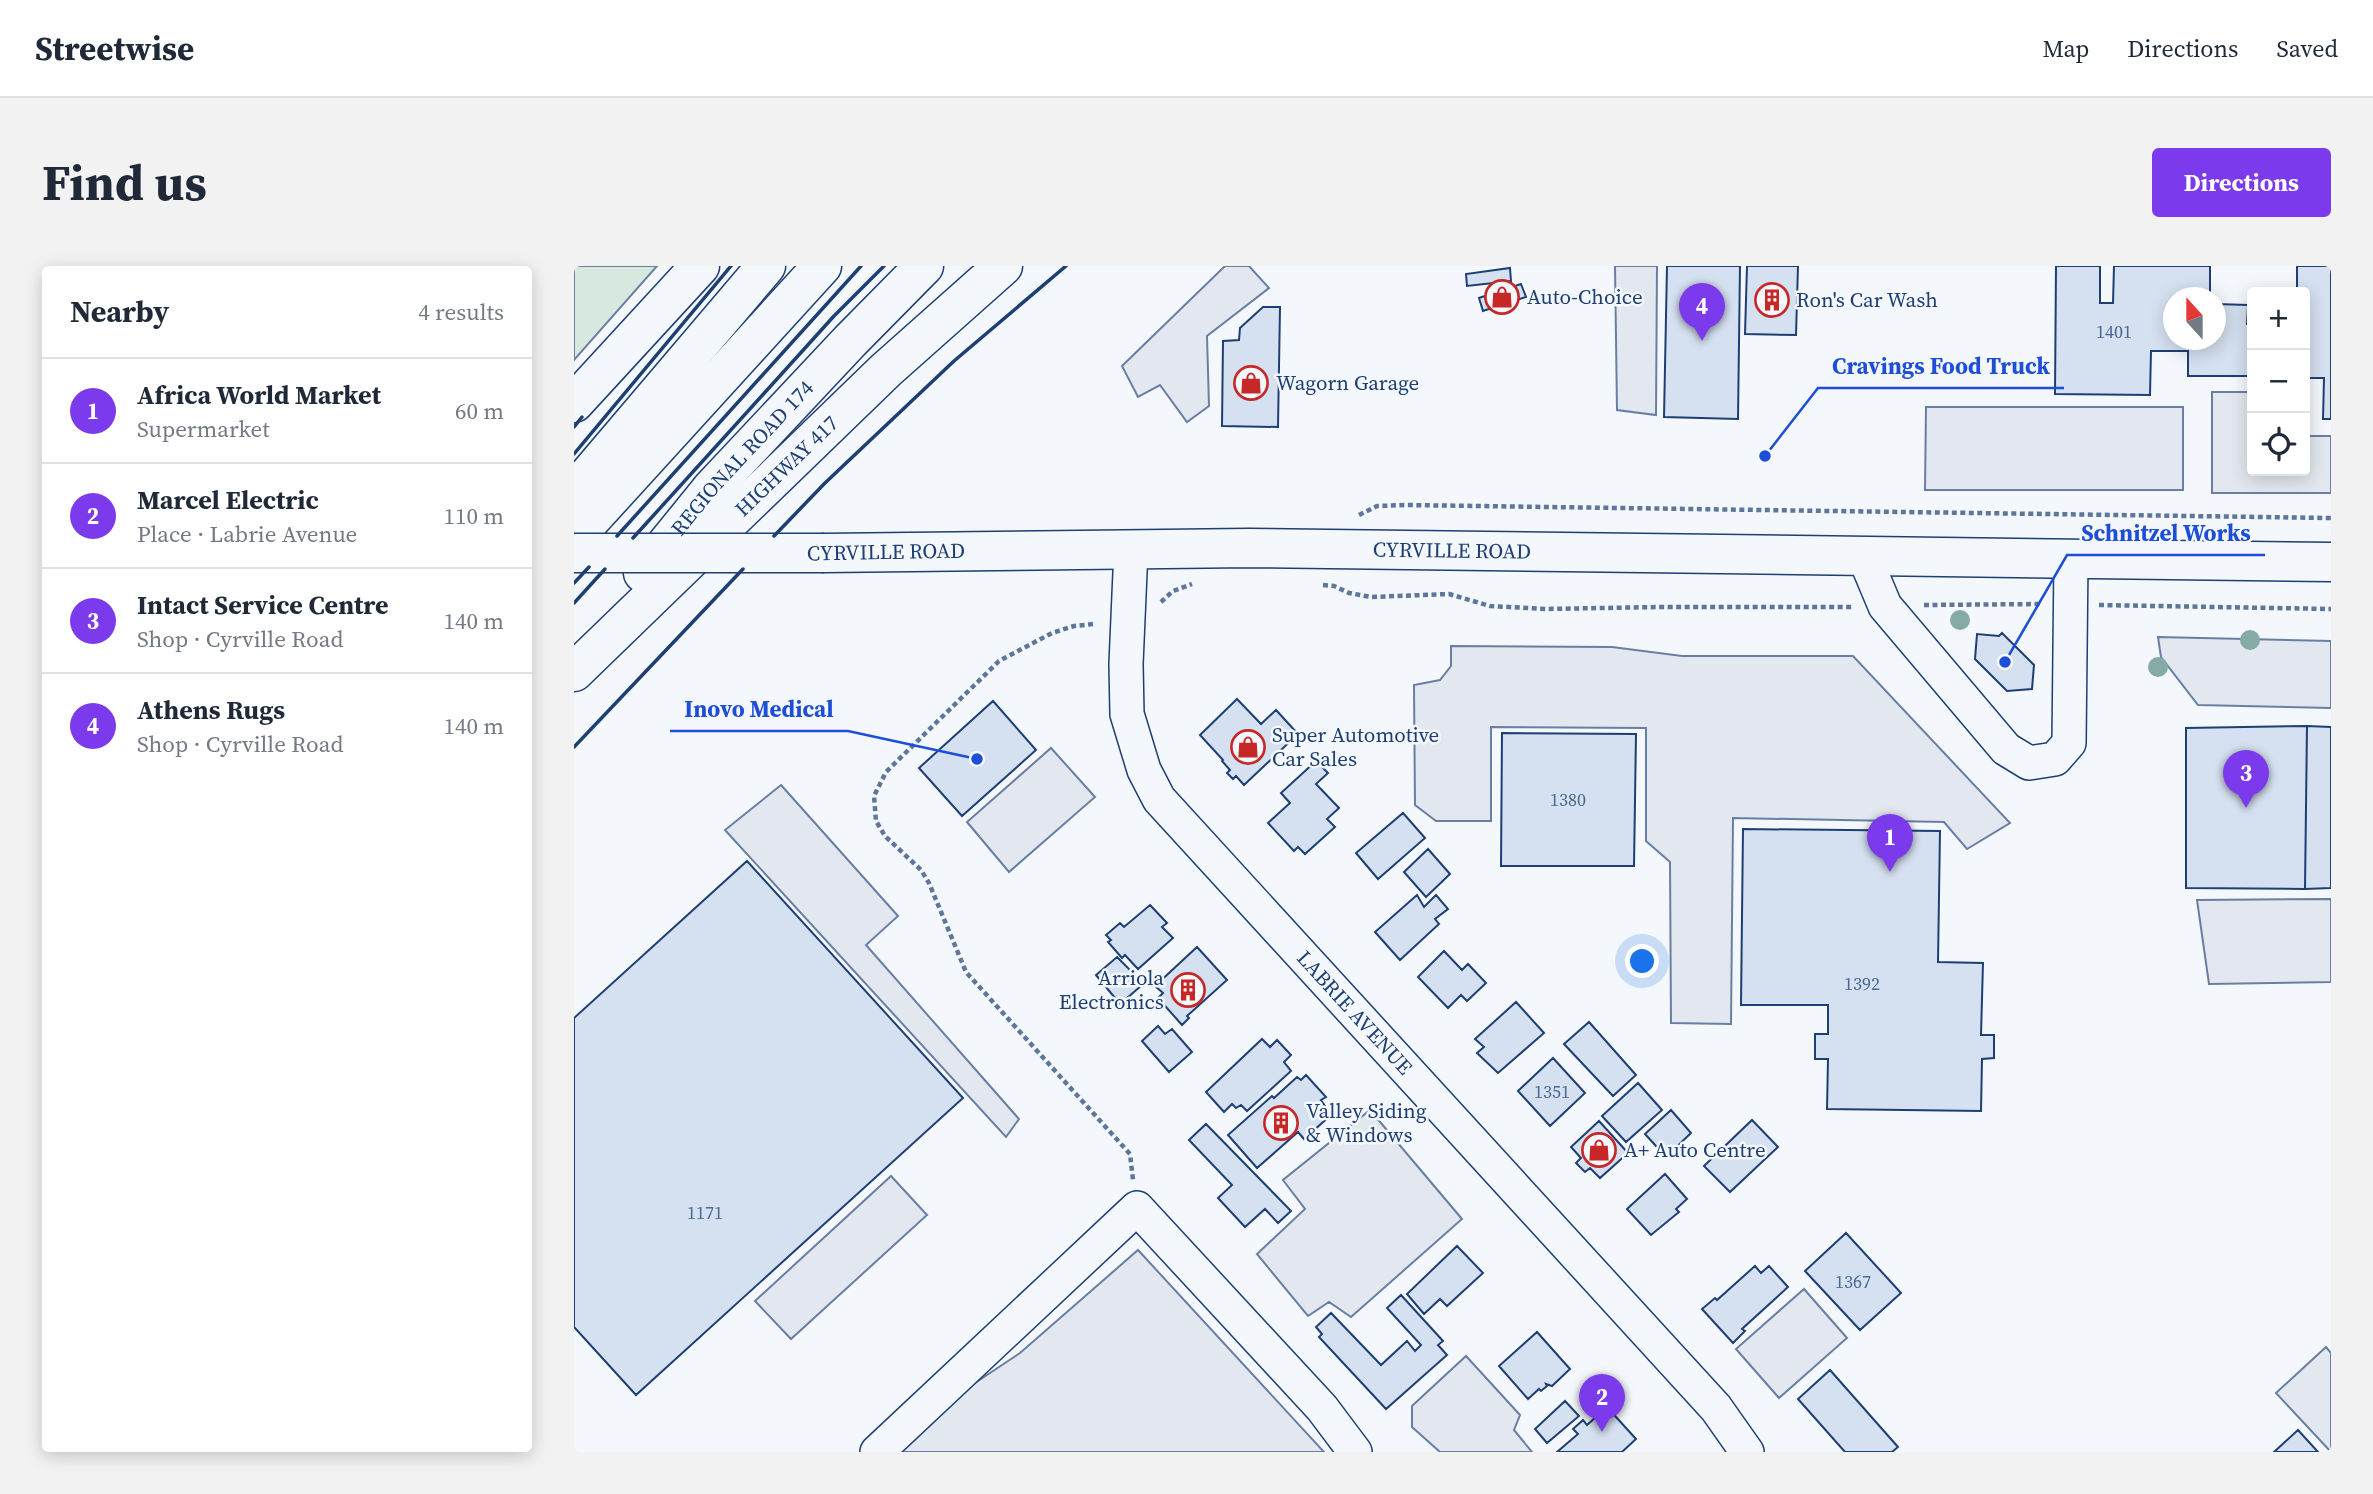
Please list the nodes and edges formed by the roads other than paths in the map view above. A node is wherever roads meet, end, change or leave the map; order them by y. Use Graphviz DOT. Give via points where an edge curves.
graph roads {
  1 [pos="700,266"];
  2 [pos="766,266"];
  3 [pos="822,266"];
  4 [pos="924,266"];
  5 [pos="1003,266"];
  6 [pos="574,403"];
  7 [pos="574,492"];
  8 [pos="574,538"];
  9 [pos="1131,549"];
  10 [pos="574,553"];
  11 [pos="1864,556"];
  12 [pos="2071,559"];
  13 [pos="2331,562"];
  14 [pos="574,660"];
  15 [pos="574,672"];
  16 [pos="877,1452"];
  17 [pos="1355,1452"];
  18 [pos="1747,1452"];
  1 -- 6 [label="main road"];
  2 -- 7 [label="main road"];
  3 -- 8 [label="main road"];
  4 -- 14 [label="main road, REGIONAL ROAD 174" via="712,488"];
  5 -- 15 [label="main road, HIGHWAY 417" via="886,370"];
  9 -- 10 [label="main road, CYRVILLE ROAD, bridge"];
  9 -- 11 [label="main road, CYRVILLE ROAD"];
  9 -- 18 [label="street, LABRIE AVENUE" via="1127,714 1144,770 1159,799 1707,1399"];
  11 -- 12 [label="main road, CYRVILLE ROAD"];
  11 -- 12 [label="street" via="1885,606 2006,749 2029,763 2055,759 2068,743"];
  12 -- 13 [label="main road, CYRVILLE ROAD"];
  16 -- 17 [label="street" via="1137,1208 1322,1408"];
}
